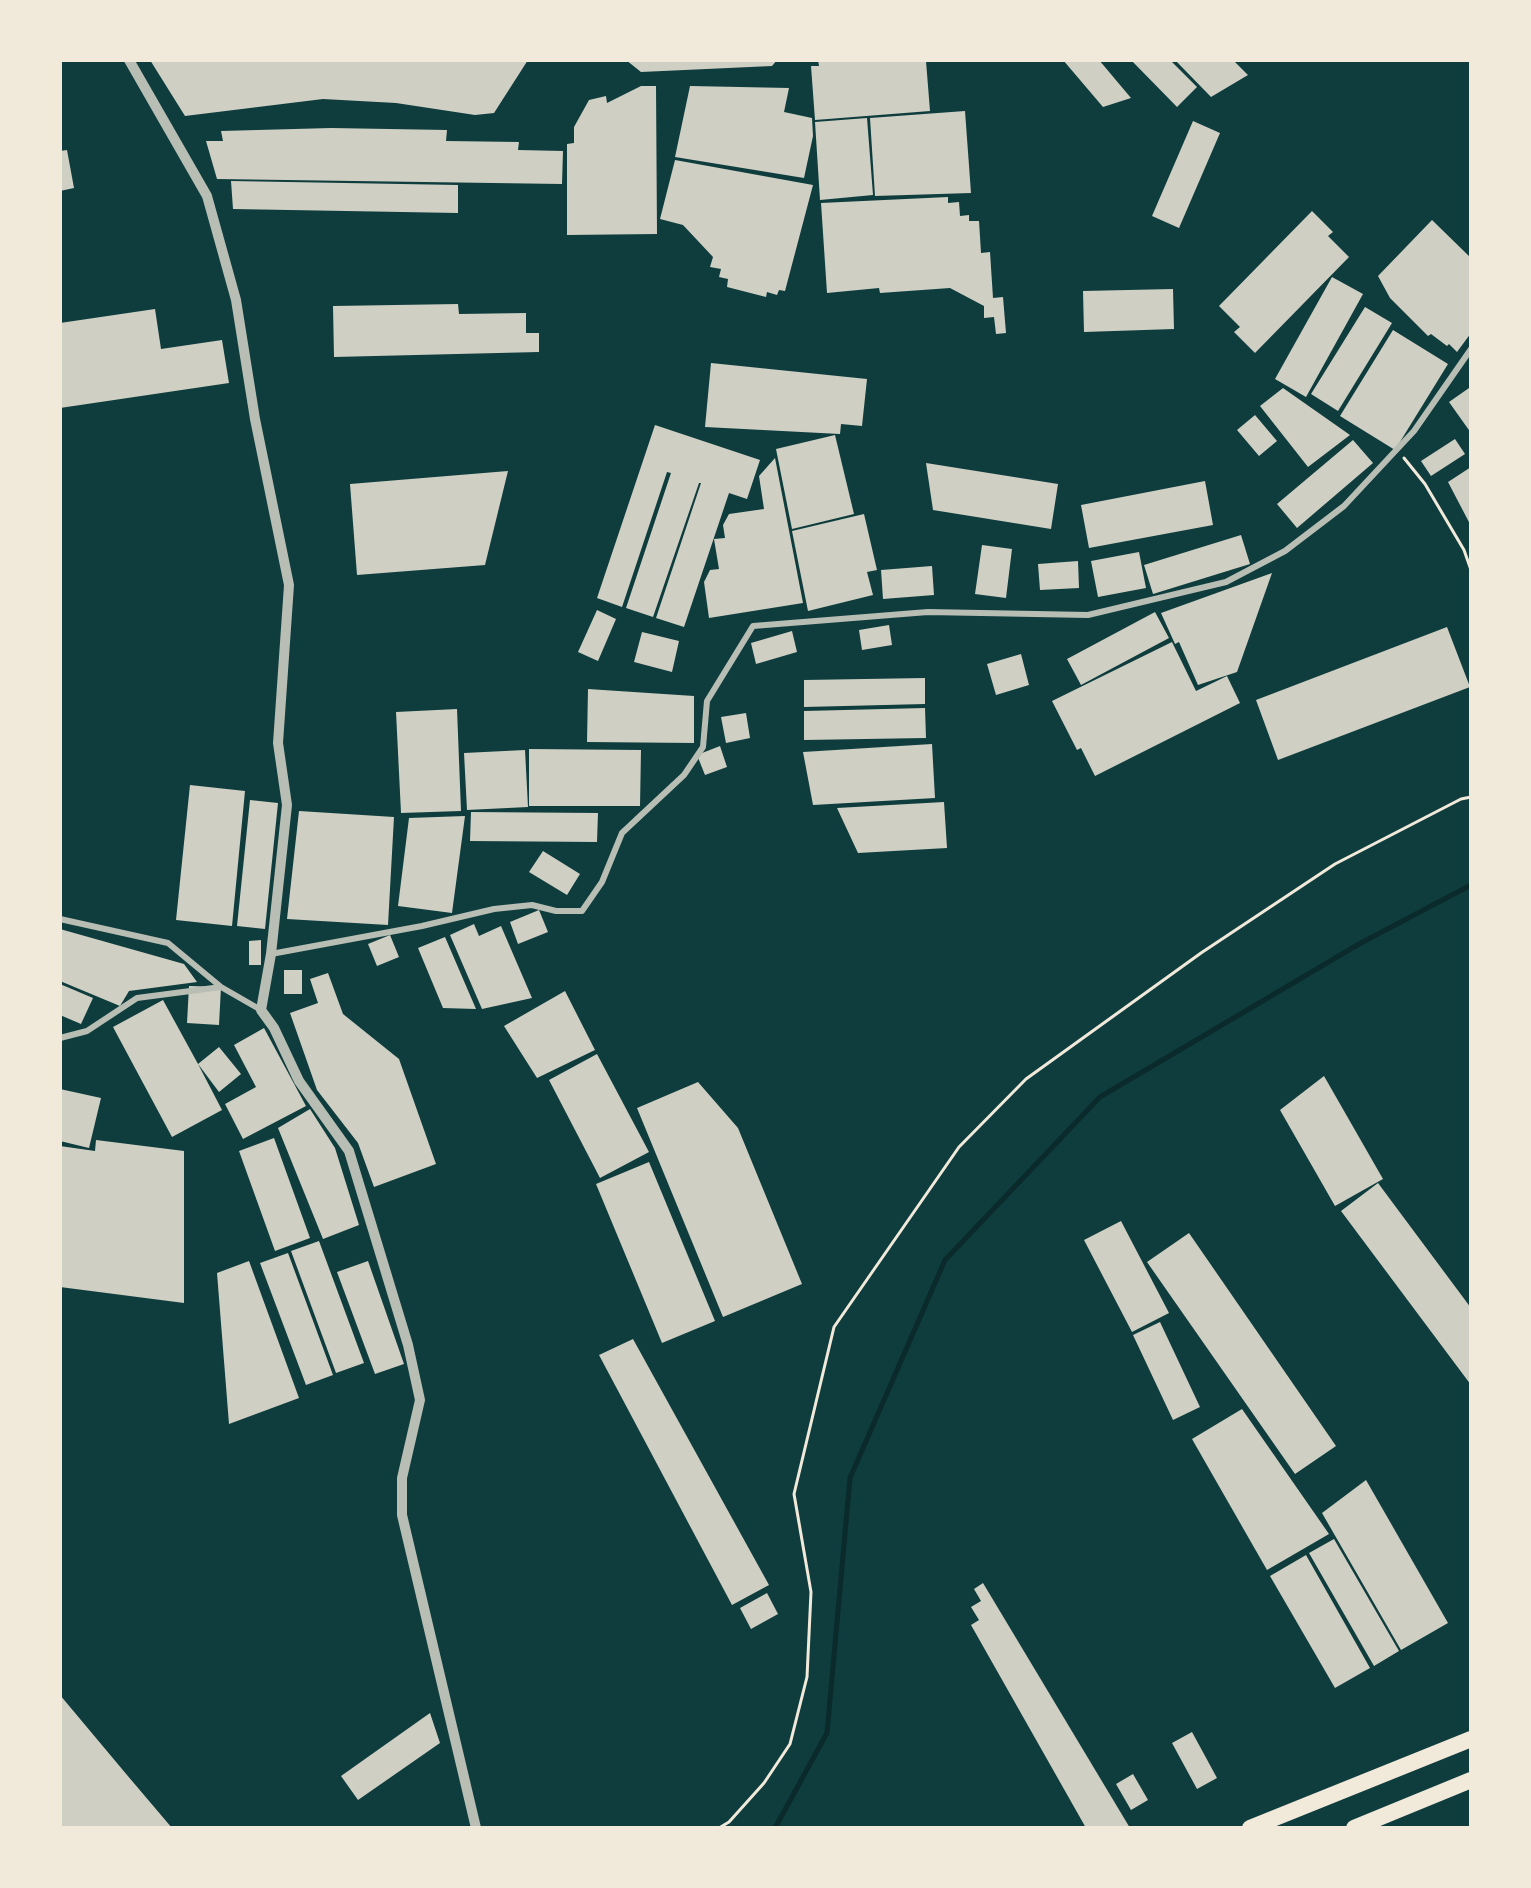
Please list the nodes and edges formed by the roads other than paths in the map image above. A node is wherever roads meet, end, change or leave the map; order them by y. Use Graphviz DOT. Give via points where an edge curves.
graph roads {
  1 [pos="129,60"];
  2 [pos="1471,349"];
  3 [pos="60,919"];
  4 [pos="271,954"];
  5 [pos="221,987"];
  6 [pos="261,1010"];
  7 [pos="60,1038"];
  8 [pos="1471,1739"];
  9 [pos="1471,1780"];
  10 [pos="476,1828"];
  11 [pos="1250,1828"];
  12 [pos="1354,1828"];
  1 -- 4 [label="street" via="207,196 236,300 255,419 289,585 278,743 287,805"];
  2 -- 4 [label="street" via="1414,431 1344,506 1285,551 1226,582 1088,615 928,612 753,626 707,701 703,747 684,775 622,833 602,882 582,911 556,911 532,905 494,909"];
  3 -- 5 [label="street" via="168,943"];
  4 -- 6 [label="street"];
  5 -- 6 [label="street"];
  5 -- 7 [label="street" via="137,998 87,1031"];
  6 -- 10 [label="street" via="299,1081 349,1151 408,1345 420,1400 402,1478 402,1515"];
  8 -- 11 [label="highway"];
  9 -- 12 [label="highway"];
}
